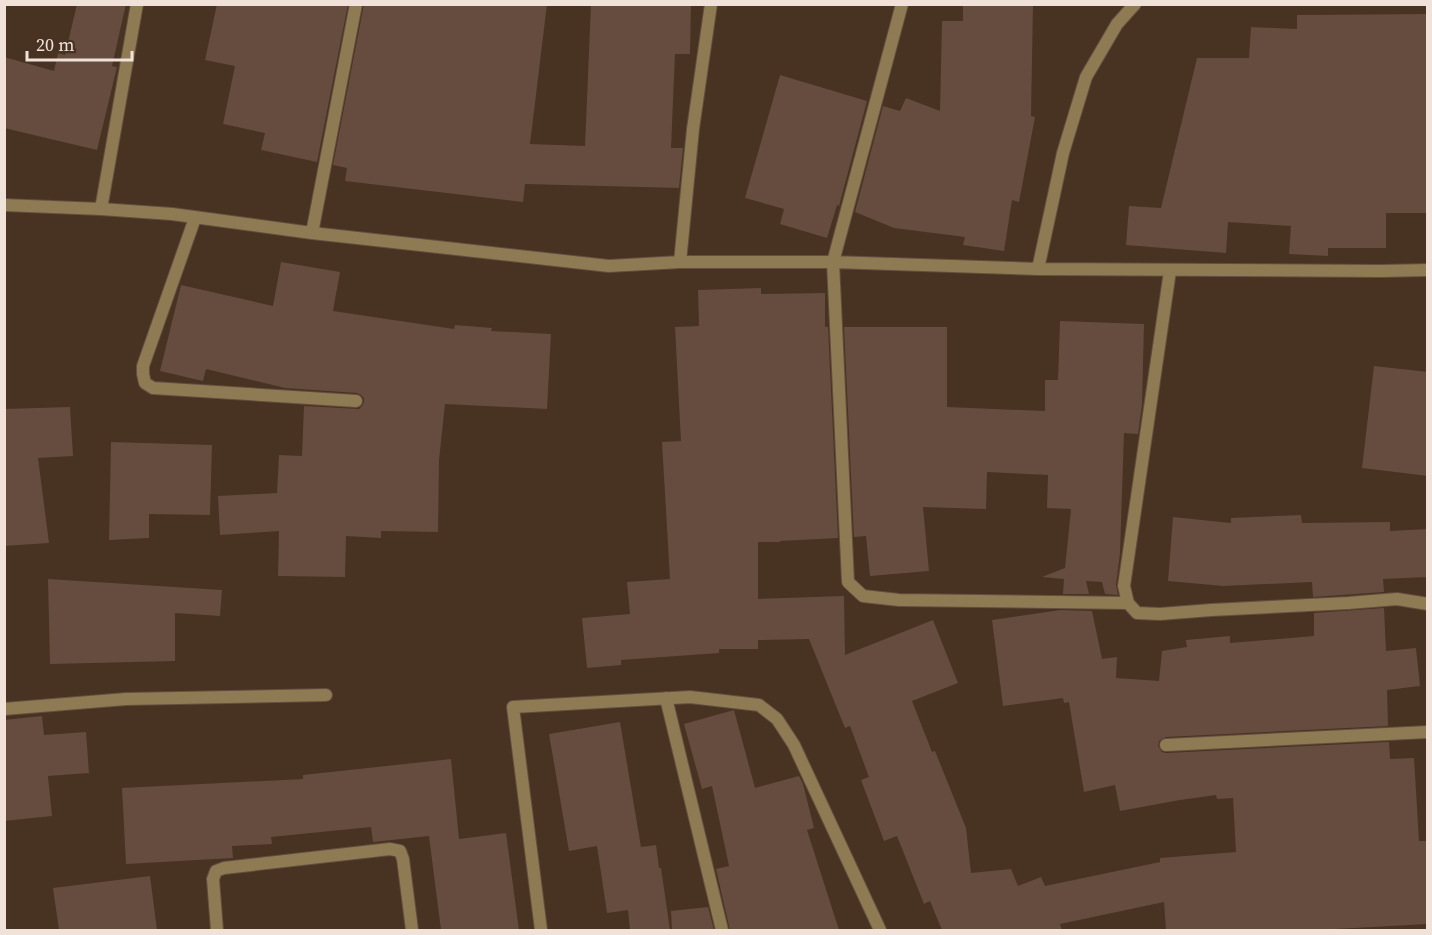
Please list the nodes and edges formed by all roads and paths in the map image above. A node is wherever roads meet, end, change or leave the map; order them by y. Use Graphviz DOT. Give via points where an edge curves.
graph roads {
  1 [pos="137,4"];
  2 [pos="356,4"];
  3 [pos="711,4"];
  4 [pos="902,4"];
  5 [pos="1135,4"];
  6 [pos="4,205"];
  7 [pos="101,209"];
  8 [pos="195,218"];
  9 [pos="312,233"];
  10 [pos="680,262"];
  11 [pos="833,262"];
  12 [pos="1038,269"];
  13 [pos="1428,270"];
  14 [pos="1170,271"];
  15 [pos="356,401"];
  16 [pos="1128,603"];
  17 [pos="1428,604"];
  18 [pos="326,695"];
  19 [pos="666,698"];
  20 [pos="4,709"];
  21 [pos="1428,732"];
  22 [pos="1166,745"];
  23 [pos="217,930"];
  24 [pos="411,930"];
  25 [pos="541,930"];
  26 [pos="722,930"];
  27 [pos="880,930"];
  1 -- 7 [label="street"];
  2 -- 9 [label="street"];
  3 -- 10 [label="street"];
  4 -- 11 [label="street"];
  5 -- 12 [label="street" via="1086,76 1063,153"];
  6 -- 7 [label="street"];
  7 -- 8 [label="street"];
  8 -- 9 [label="street"];
  8 -- 15 [label="street" via="143,366 146,383 153,388"];
  9 -- 10 [label="street" via="609,266"];
  10 -- 11 [label="street"];
  11 -- 12 [label="street"];
  11 -- 16 [label="street" via="848,582 864,596 899,600"];
  12 -- 14 [label="street"];
  13 -- 14 [label="street"];
  14 -- 16 [label="street" via="1124,586"];
  16 -- 17 [label="street" via="1137,613 1160,614 1396,599"];
  18 -- 20 [label="street" via="126,699"];
  19 -- 25 [label="street" via="513,706"];
  19 -- 26 [label="street"];
  19 -- 27 [label="street" via="759,705 777,719 794,745"];
  21 -- 22 [label="street"];
  23 -- 24 [label="street" via="213,879 216,870 390,849 400,851 403,859"];
}
